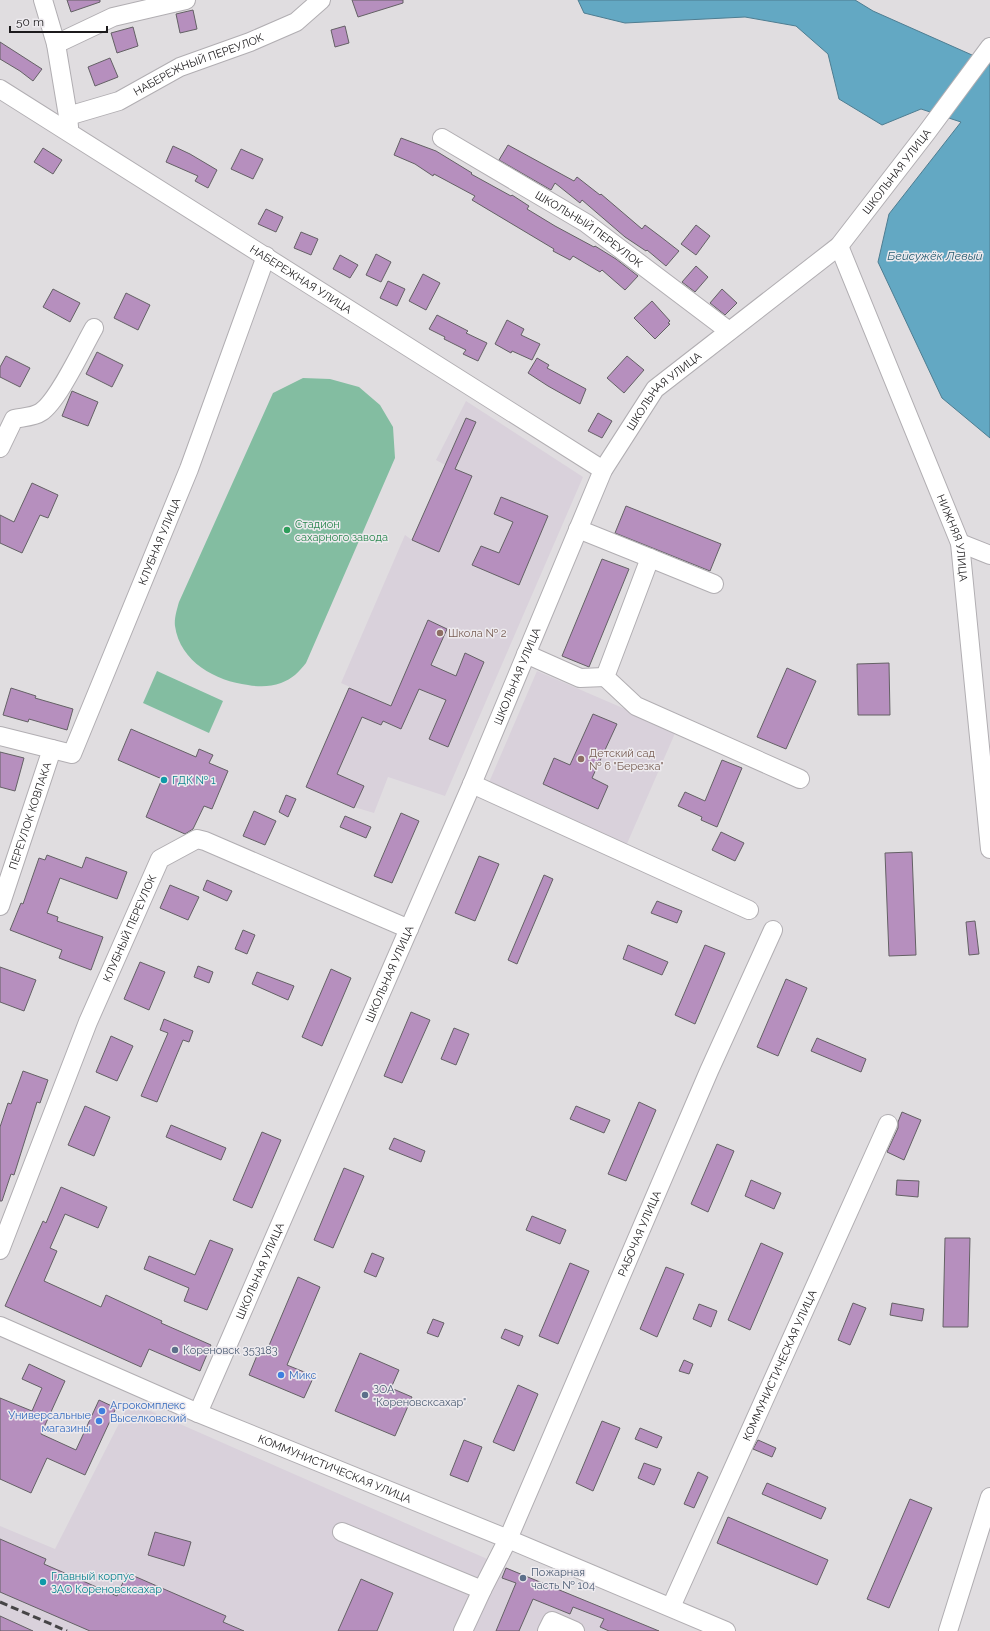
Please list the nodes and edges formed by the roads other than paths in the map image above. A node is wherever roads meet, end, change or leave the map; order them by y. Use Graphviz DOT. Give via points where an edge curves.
graph roads {
  1 [pos="43,0"];
  2 [pos="186,0"];
  3 [pos="321,0"];
  4 [pos="56,44"];
  5 [pos="990,47"];
  6 [pos="0,89"];
  7 [pos="69,124"];
  8 [pos="442,138"];
  9 [pos="839,246"];
  10 [pos="266,256"];
  11 [pos="94,328"];
  12 [pos="729,331"];
  13 [pos="0,448"];
  14 [pos="603,470"];
  15 [pos="578,529"];
  16 [pos="960,543"];
  17 [pos="990,555"];
  18 [pos="650,558"];
  19 [pos="714,584"];
  20 [pos="526,654"];
  21 [pos="605,677"];
  22 [pos="0,736"];
  23 [pos="52,749"];
  24 [pos="800,779"];
  25 [pos="472,784"];
  26 [pos="990,849"];
  27 [pos="0,906"];
  28 [pos="749,910"];
  29 [pos="409,929"];
  30 [pos="773,930"];
  31 [pos="888,1124"];
  32 [pos="0,1250"];
  33 [pos="0,1326"];
  34 [pos="198,1413"];
  35 [pos="990,1497"];
  36 [pos="342,1532"];
  37 [pos="508,1539"];
  38 [pos="482,1590"];
  39 [pos="671,1607"];
  40 [pos="463,1631"];
  41 [pos="547,1631"];
  42 [pos="574,1631"];
  43 [pos="726,1631"];
  44 [pos="948,1631"];
  1 -- 4 [label="street"];
  2 -- 4 [label="street" via="113,17"];
  3 -- 7 [label="street, НАБЕРЕЖНЫЙ ПЕРЕУЛОК" via="296,22 180,68"];
  4 -- 7 [label="street"];
  5 -- 9 [label="street, ШКОЛЬНАЯ УЛИЦА"];
  6 -- 7 [label="street, НАБЕРЕЖНАЯ УЛИЦА"];
  7 -- 10 [label="street, НАБЕРЕЖНАЯ УЛИЦА"];
  8 -- 12 [label="street, ШКОЛЬНЫЙ ПЕРЕУЛОК" via="586,223"];
  9 -- 12 [label="street, ШКОЛЬНАЯ УЛИЦА"];
  9 -- 16 [label="street, НИЖНЯЯ УЛИЦА"];
  10 -- 14 [label="street, НАБЕРЕЖНАЯ УЛИЦА"];
  10 -- 23 [label="street, КЛУБНАЯ УЛИЦА" via="189,469 72,754"];
  11 -- 13 [label="street" via="50,402 41,412 14,419"];
  12 -- 14 [label="street, ШКОЛЬНАЯ УЛИЦА" via="655,389"];
  14 -- 15 [label="street, ШКОЛЬНАЯ УЛИЦА"];
  15 -- 18 [label="street"];
  15 -- 20 [label="street, ШКОЛЬНАЯ УЛИЦА"];
  16 -- 17 [label="street"];
  16 -- 26 [label="street, НИЖНЯЯ УЛИЦА"];
  18 -- 19 [label="street"];
  18 -- 21 [label="street"];
  20 -- 21 [label="street" via="580,678"];
  20 -- 25 [label="street, ШКОЛЬНАЯ УЛИЦА"];
  21 -- 24 [label="street" via="636,706"];
  22 -- 23 [label="street, КЛУБНАЯ УЛИЦА"];
  23 -- 27 [label="street, ПЕРЕУЛОК КОВПАКА"];
  25 -- 28 [label="street"];
  25 -- 29 [label="street, ШКОЛЬНАЯ УЛИЦА"];
  29 -- 32 [label="street, КЛУБНЫЙ ПЕРЕУЛОК" via="205,841 196,839 160,859 88,1022"];
  29 -- 34 [label="street, ШКОЛЬНАЯ УЛИЦА"];
  30 -- 37 [label="street, РАБОЧАЯ УЛИЦА" via="709,1071"];
  31 -- 39 [label="street, КОММУНИСТИЧЕСКАЯ УЛИЦА"];
  33 -- 34 [label="street, КОММУНИСТИЧЕСКАЯ УЛИЦА"];
  34 -- 37 [label="street, КОММУНИСТИЧЕСКАЯ УЛИЦА"];
  35 -- 44 [label="street"];
  36 -- 38 [label="street"];
  37 -- 38 [label="street, РАБОЧАЯ УЛИЦА"];
  37 -- 39 [label="street, КОММУНИСТИЧЕСКАЯ УЛИЦА"];
  38 -- 40 [label="street, РАБОЧАЯ УЛИЦА"];
  39 -- 43 [label="street, КОММУНИСТИЧЕСКАЯ УЛИЦА"];
  41 -- 42 [label="street" via="552,1621"];
}
